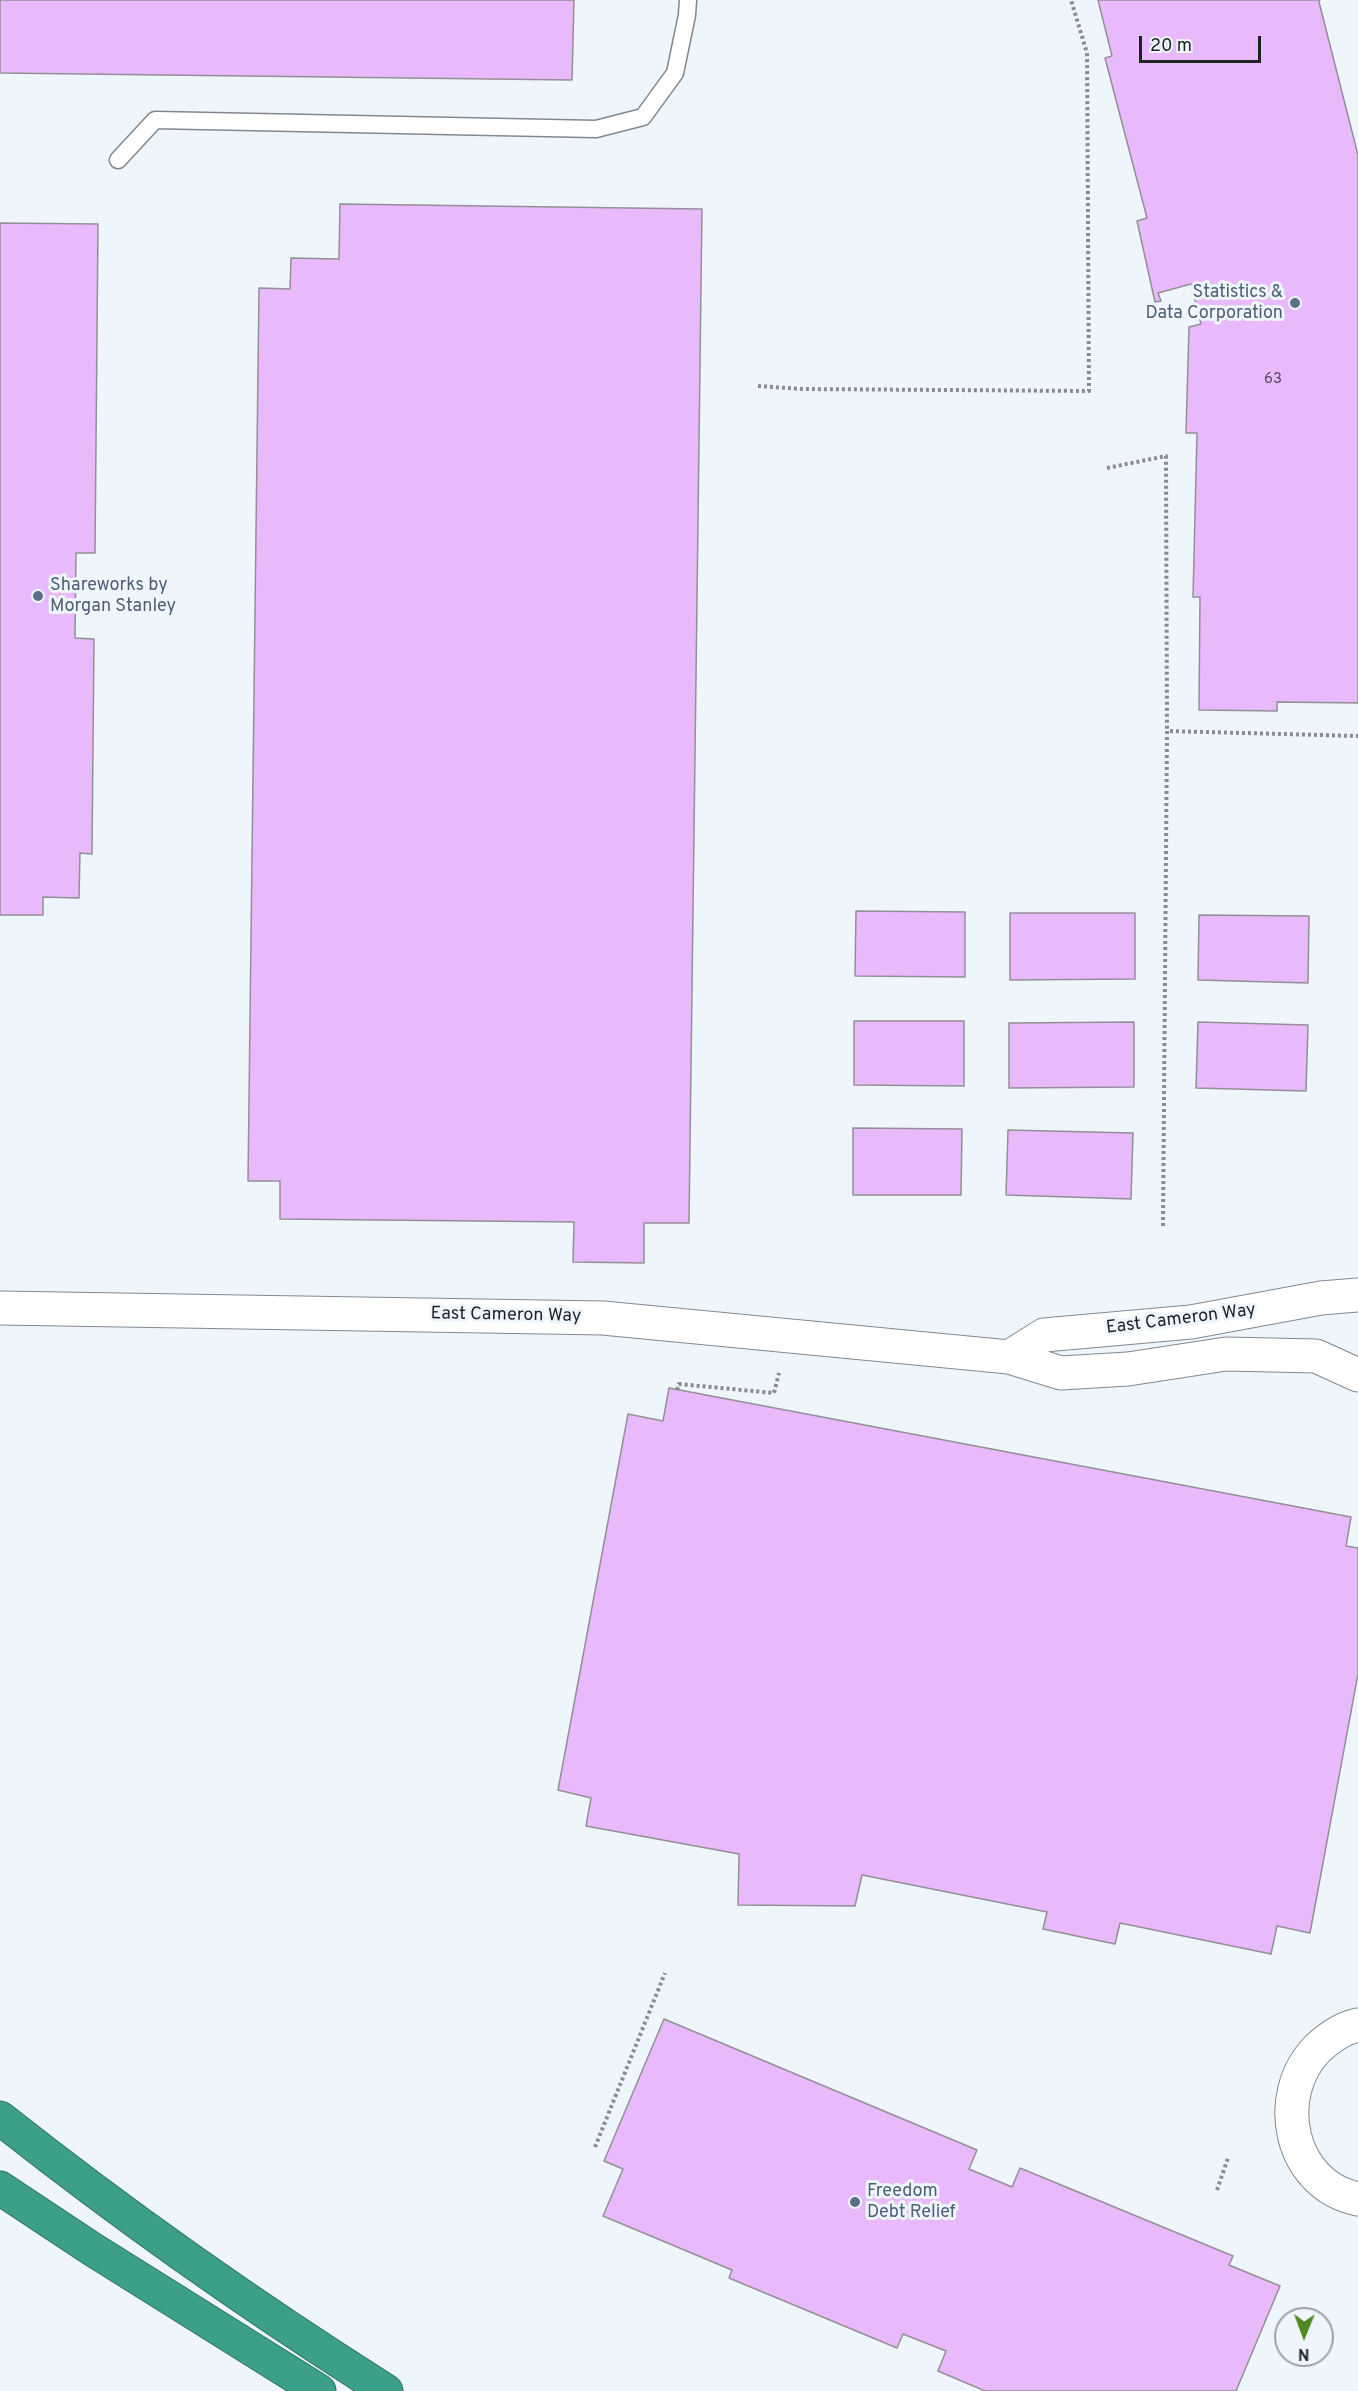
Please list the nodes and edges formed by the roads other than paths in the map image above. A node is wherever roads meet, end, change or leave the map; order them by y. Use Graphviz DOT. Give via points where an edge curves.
graph roads {
  1 [pos="688,0"];
  2 [pos="118,160"];
  3 [pos="1358,1295"];
  4 [pos="0,1308"];
  5 [pos="1009,1357"];
  6 [pos="1358,1375"];
  7 [pos="1358,2025"];
  8 [pos="0,2118"];
  9 [pos="0,2188"];
  10 [pos="1358,2199"];
  11 [pos="319,2391"];
  12 [pos="386,2391"];
  1 -- 2 [label="lane" via="675,73 643,117 596,129 155,120"];
  3 -- 5 [label="street, East Cameron Way" via="1191,1322 1044,1335"];
  4 -- 5 [label="street, East Cameron Way" via="603,1318"];
  5 -- 6 [label="street, East Cameron Way" via="1061,1373 1128,1369 1226,1354 1316,1356"];
  7 -- 10 [label="street" via="1329,2038 1308,2058 1295,2083 1290,2110 1294,2138 1305,2163 1325,2185"];
  8 -- 12 [label="highway" via="178,2253"];
  9 -- 11 [label="highway"];
}
